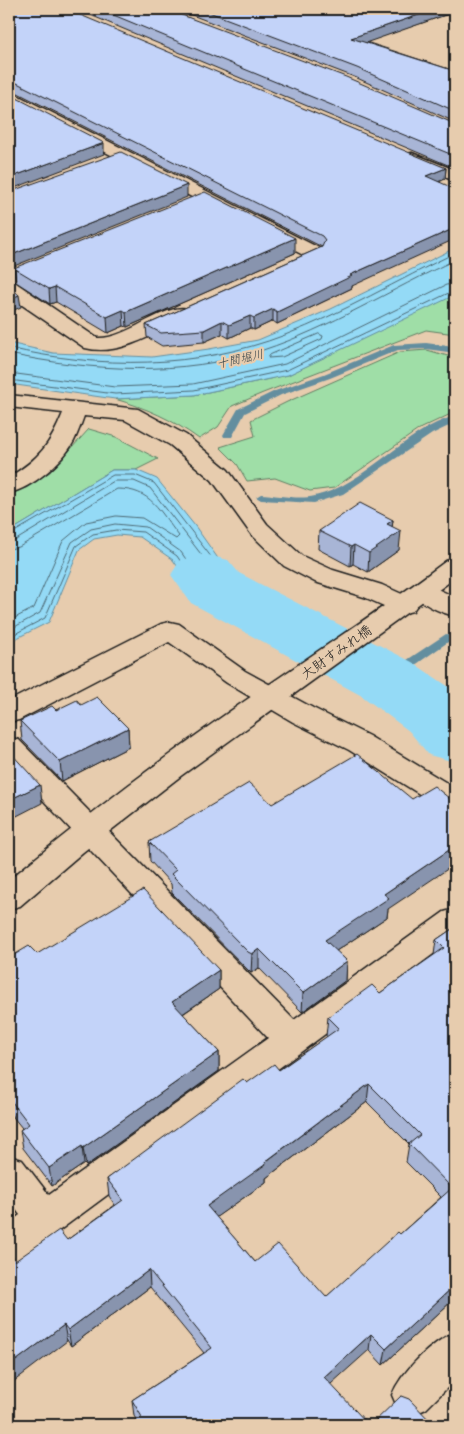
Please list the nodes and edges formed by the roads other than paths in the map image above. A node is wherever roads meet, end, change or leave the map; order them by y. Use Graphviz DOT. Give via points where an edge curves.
graph roads {
  1 [pos="9,96"];
  2 [pos="400,153"];
  3 [pos="122,155"];
  4 [pos="104,162"];
  5 [pos="455,176"];
  6 [pos="206,198"];
  7 [pos="188,205"];
  8 [pos="296,261"];
  9 [pos="12,279"];
  10 [pos="198,305"];
  11 [pos="9,401"];
  12 [pos="76,409"];
  13 [pos="9,486"];
  14 [pos="455,566"];
  15 [pos="414,598"];
  16 [pos="455,608"];
  17 [pos="281,690"];
  18 [pos="9,713"];
  19 [pos="9,747"];
  20 [pos="455,802"];
  21 [pos="88,829"];
  22 [pos="9,897"];
  23 [pos="455,921"];
  24 [pos="292,1040"];
  25 [pos="9,1172"];
  26 [pos="45,1219"];
  27 [pos="9,1245"];
  28 [pos="455,1352"];
  29 [pos="412,1395"];
  1 -- 3 [label="street"];
  2 -- 5 [label="street"];
  3 -- 4 [label="street"];
  3 -- 6 [label="street"];
  6 -- 7 [label="street"];
  6 -- 8 [label="street" via="314,253"];
  9 -- 10 [label="street" via="92,344 118,342"];
  11 -- 12 [label="street"];
  12 -- 13 [label="street" via="63,441 37,470"];
  12 -- 15 [label="street" via="130,414 178,440 220,474 259,529 292,561 324,576 373,591"];
  14 -- 15 [label="street, 大財すみれ橋"];
  15 -- 16 [label="street"];
  15 -- 17 [label="street, 大財すみれ橋"];
  17 -- 18 [label="street" via="236,677 170,630"];
  17 -- 20 [label="street" via="303,715 359,743"];
  17 -- 21 [label="street, 大財すみれ橋"];
  19 -- 21 [label="street"];
  21 -- 22 [label="street, 大財すみれ橋"];
  21 -- 24 [label="street"];
  23 -- 24 [label="street"];
  24 -- 26 [label="street"];
  25 -- 26 [label="street"];
  26 -- 27 [label="street"];
  28 -- 29 [label="street"];
}
